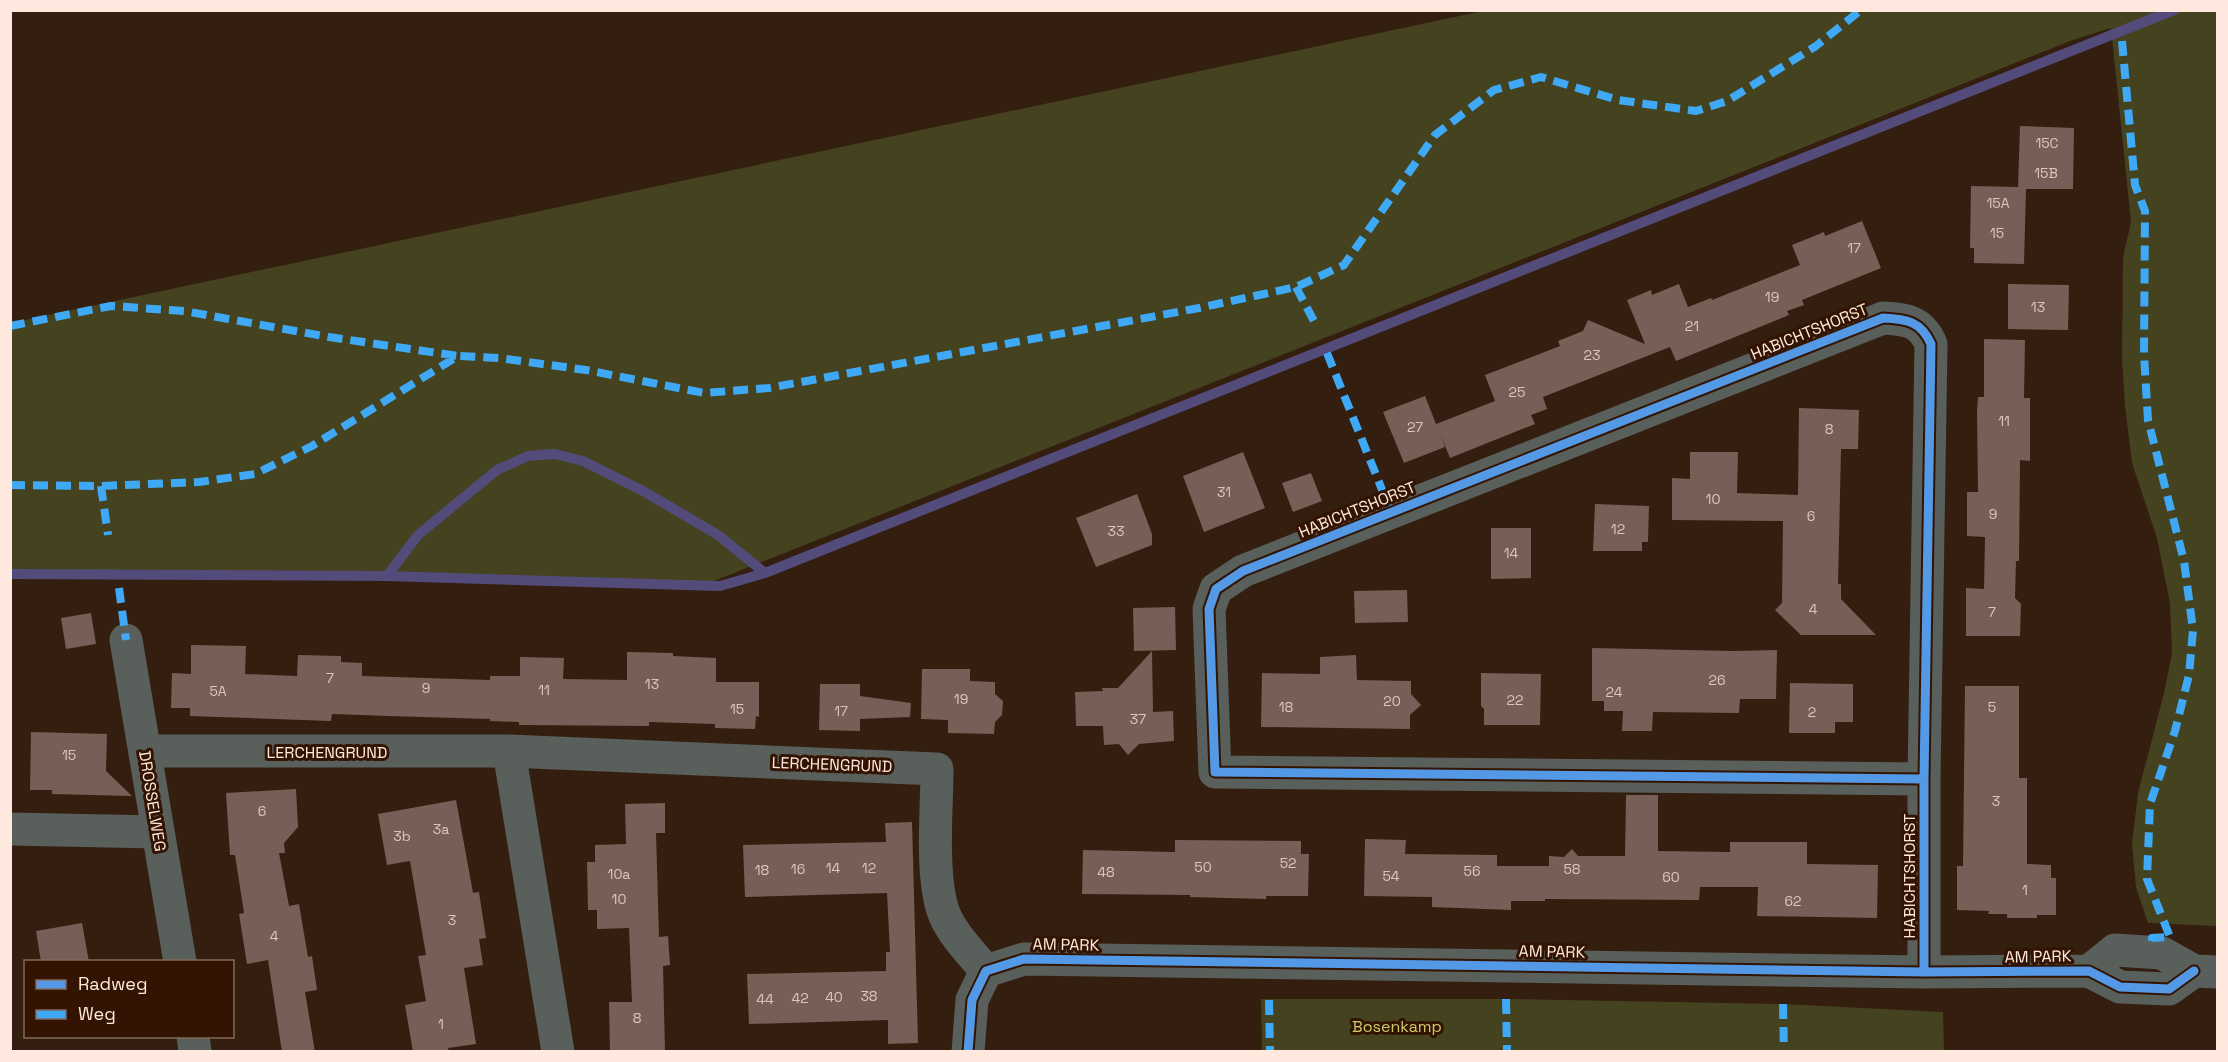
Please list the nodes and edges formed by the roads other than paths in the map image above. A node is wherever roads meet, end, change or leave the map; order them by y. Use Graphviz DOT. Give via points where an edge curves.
graph roads {
  1 [pos="126,640"];
  2 [pos="146,751"];
  3 [pos="509,751"];
  4 [pos="1924,779"];
  5 [pos="10,829"];
  6 [pos="157,832"];
  7 [pos="180,960"];
  8 [pos="987,971"];
  9 [pos="1924,972"];
  10 [pos="2206,972"];
  11 [pos="558,1052"];
  12 [pos="968,1052"];
  1 -- 2 [label="street, DROSSELWEG"];
  2 -- 3 [label="street, LERCHENGRUND"];
  2 -- 6 [label="street, DROSSELWEG"];
  3 -- 8 [label="street, LERCHENGRUND" via="937,769 937,883 945,916"];
  3 -- 11 [label="street"];
  4 -- 4 [label="street, HABICHTSHORST" via="1931,344 1926,331 1905,319 1883,318 1243,571 1216,589 1209,609 1215,772"];
  4 -- 9 [label="street, HABICHTSHORST"];
  5 -- 6 [label="street"];
  6 -- 7 [label="street, DROSSELWEG"];
  8 -- 9 [label="street, AM PARK" via="1024,959"];
  8 -- 12 [label="street" via="972,1000"];
  9 -- 10 [label="street, AM PARK" via="2089,971 2120,987 2169,989"];
}
